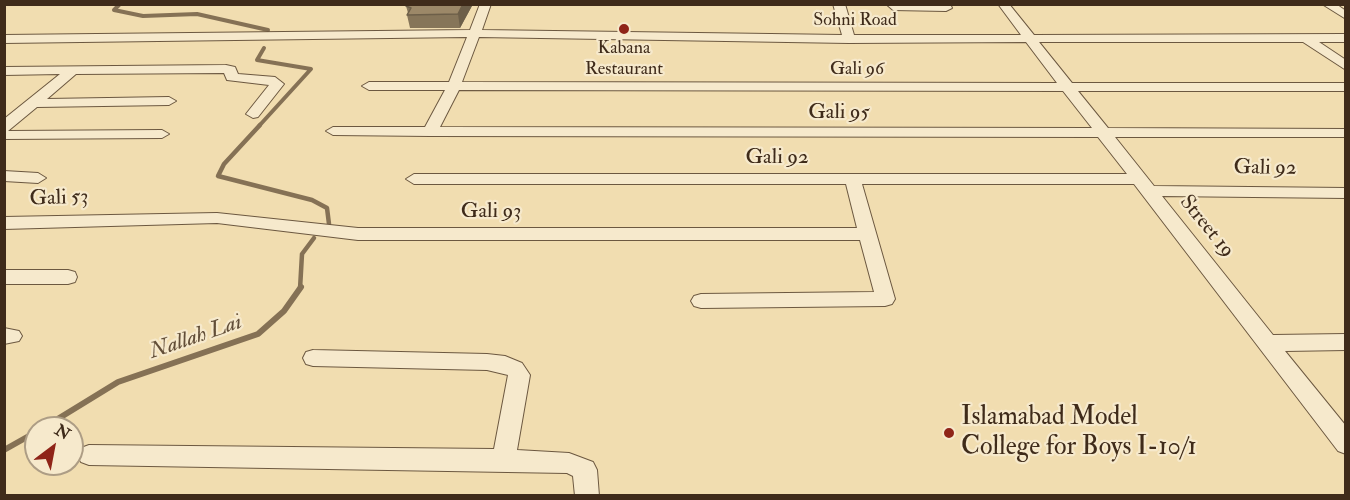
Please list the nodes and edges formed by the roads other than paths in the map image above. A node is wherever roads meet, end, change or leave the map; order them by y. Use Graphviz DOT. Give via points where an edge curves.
graph roads {
  1 [pos="486,4"];
  2 [pos="839,4"];
  3 [pos="891,4"];
  4 [pos="944,4"];
  5 [pos="1003,4"];
  6 [pos="1327,4"];
  7 [pos="1346,16"];
  8 [pos="474,34"];
  9 [pos="1330,38"];
  10 [pos="1346,38"];
  11 [pos="4,39"];
  12 [pos="849,39"];
  13 [pos="1029,39"];
  14 [pos="1307,39"];
  15 [pos="1346,49"];
  16 [pos="1346,66"];
  17 [pos="4,71"];
  18 [pos="72,71"];
  19 [pos="369,86"];
  20 [pos="454,87"];
  21 [pos="1346,87"];
  22 [pos="1067,88"];
  23 [pos="169,101"];
  24 [pos="34,103"];
  25 [pos="254,114"];
  26 [pos="4,127"];
  27 [pos="333,131"];
  28 [pos="430,132"];
  29 [pos="162,134"];
  30 [pos="1103,134"];
  31 [pos="1346,134"];
  32 [pos="4,135"];
  33 [pos="4,176"];
  34 [pos="38,178"];
  35 [pos="414,179"];
  36 [pos="853,180"];
  37 [pos="1144,185"];
  38 [pos="1343,196"];
  39 [pos="116,220"];
  40 [pos="4,224"];
  41 [pos="867,234"];
  42 [pos="4,277"];
  43 [pos="68,277"];
  44 [pos="701,301"];
  45 [pos="1346,342"];
  46 [pos="1269,343"];
  47 [pos="313,358"];
  48 [pos="1346,444"];
  49 [pos="89,455"];
  50 [pos="504,460"];
  51 [pos="587,495"];
  1 -- 8 [label="street"];
  2 -- 12 [label="street"];
  3 -- 4 [label="street" via="946,8"];
  5 -- 13 [label="street, Street 19"];
  6 -- 7 [label="street"];
  8 -- 11 [label="street, Sohni Road"];
  8 -- 12 [label="street, Sohni Road"];
  8 -- 20 [label="street"];
  9 -- 10 [label="street, Sohni Road"];
  9 -- 14 [label="street, Sohni Road"];
  9 -- 15 [label="street"];
  12 -- 13 [label="street, Sohni Road"];
  13 -- 14 [label="street, Sohni Road"];
  13 -- 22 [label="street, Street 19"];
  14 -- 16 [label="street"];
  17 -- 18 [label="street"];
  18 -- 24 [label="street"];
  18 -- 25 [label="street" via="226,69 232,77 275,81 277,84"];
  19 -- 20 [label="street, Gali 96"];
  20 -- 22 [label="street, Gali 96"];
  20 -- 28 [label="street"];
  21 -- 22 [label="street, Gali 96"];
  22 -- 30 [label="street, Street 19"];
  23 -- 24 [label="street"];
  24 -- 26 [label="street"];
  27 -- 28 [label="street, Gali 95"];
  28 -- 30 [label="street, Gali 95"];
  29 -- 32 [label="street"];
  30 -- 31 [label="street, Gali 95"];
  30 -- 37 [label="street, Street 19"];
  33 -- 34 [label="street"];
  35 -- 36 [label="street, Gali 92"];
  36 -- 37 [label="street, Gali 92"];
  36 -- 41 [label="street"];
  37 -- 38 [label="street, Gali 92"];
  37 -- 46 [label="street, Street 19"];
  39 -- 40 [label="street, Gali 53"];
  39 -- 41 [label="street, Gali 93" via="217,218 358,234"];
  41 -- 44 [label="street" via="885,299"];
  42 -- 43 [label="street"];
  45 -- 46 [label="street"];
  46 -- 48 [label="street, Street 19"];
  47 -- 50 [label="street" via="487,362 515,369 519,375"];
  49 -- 50 [label="street"];
  50 -- 51 [label="street" via="579,465 588,479"];
}
